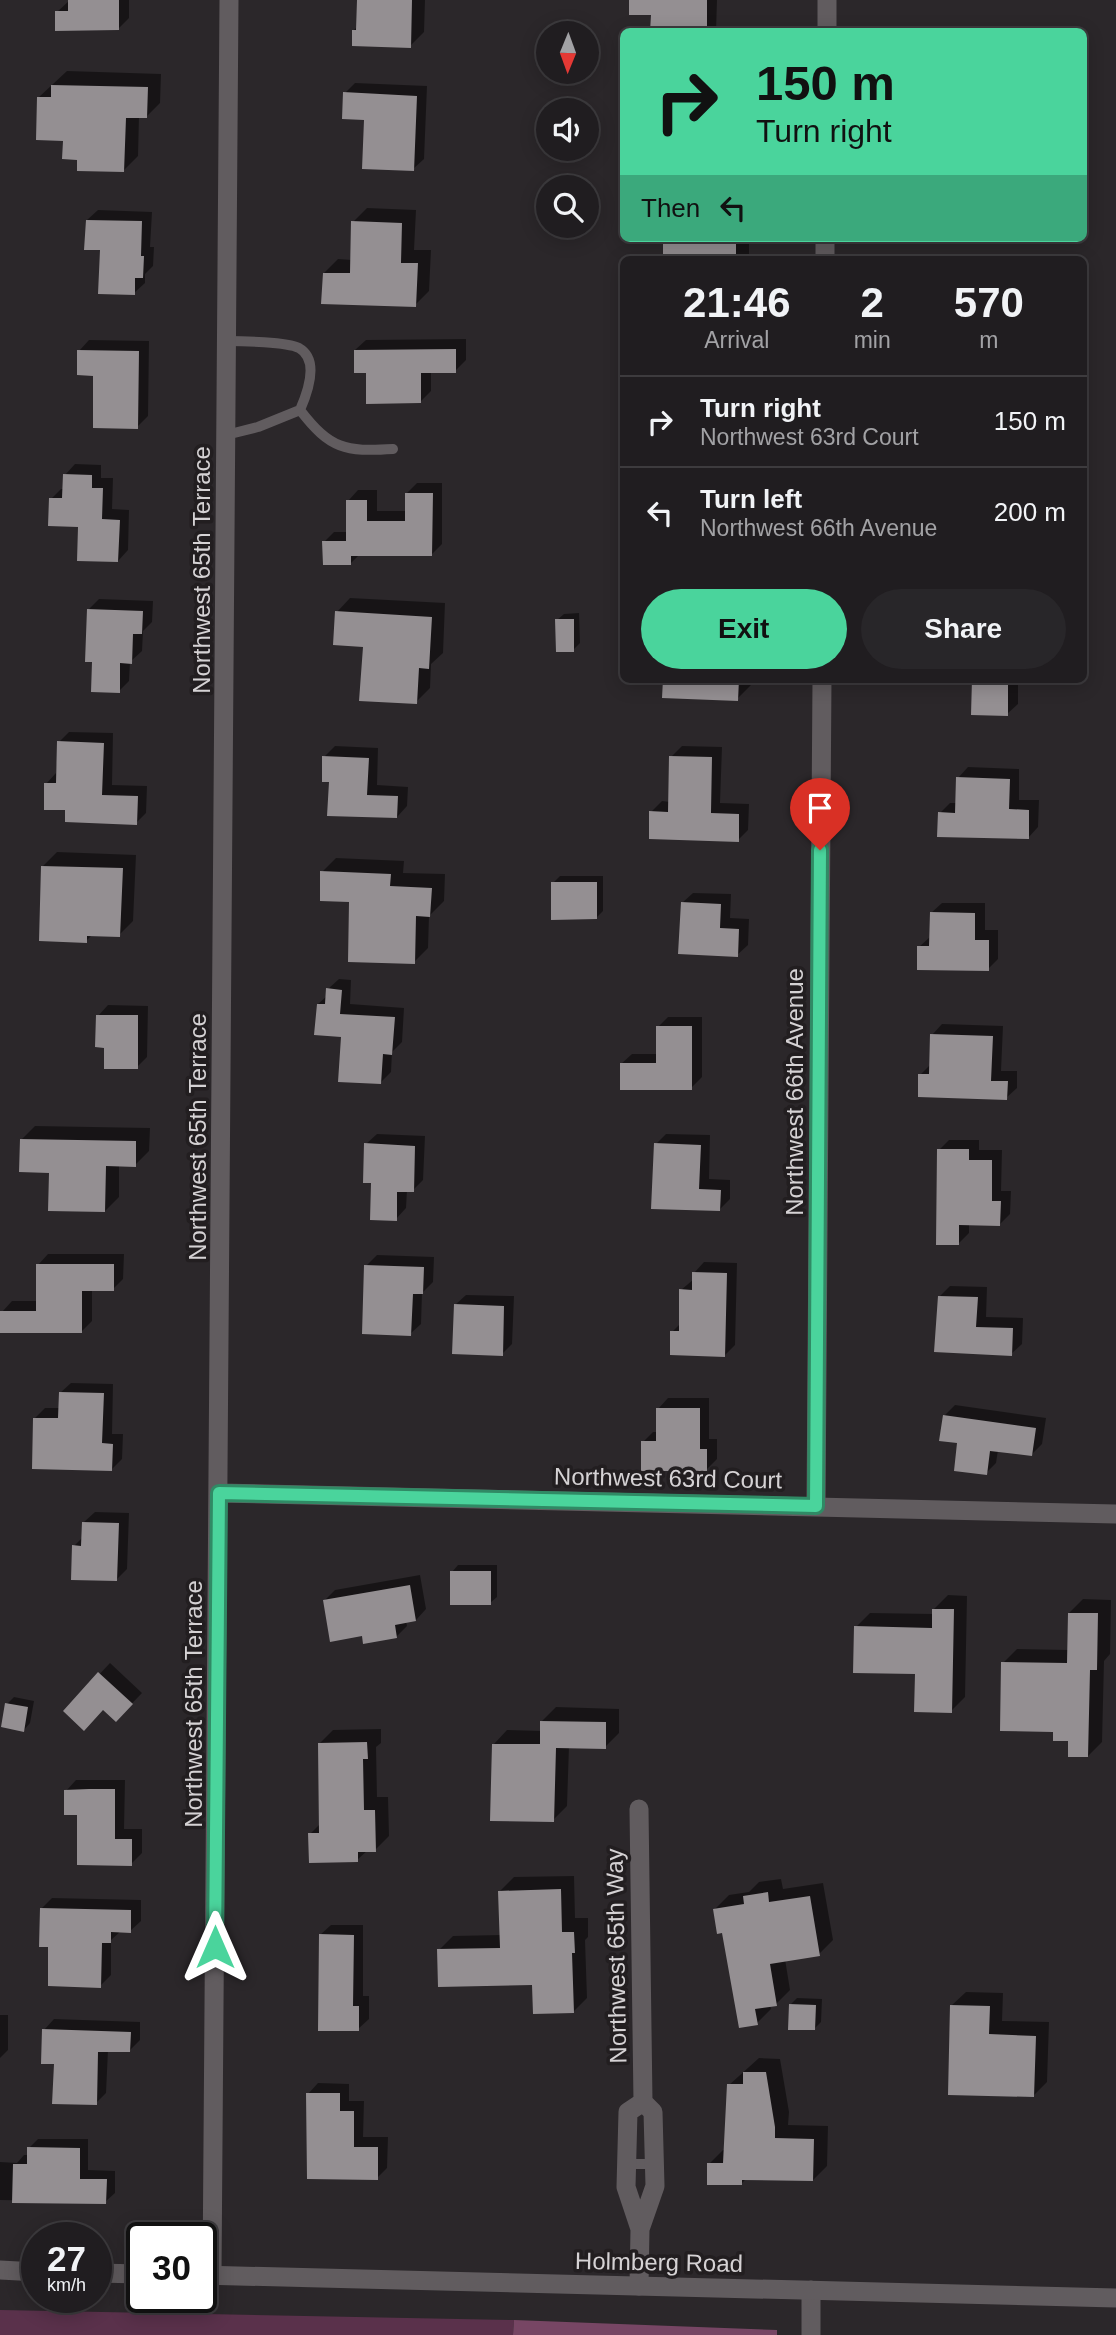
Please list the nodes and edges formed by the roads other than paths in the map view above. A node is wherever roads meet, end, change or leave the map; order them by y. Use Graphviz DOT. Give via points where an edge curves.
graph roads {
  1 [pos="229,0"];
  2 [pos="827,0"];
  3 [pos="827,28"];
  4 [pos="227,341"];
  5 [pos="300,410"];
  6 [pos="226,435"];
  7 [pos="393,449"];
  8 [pos="822,683"];
  9 [pos="219,1493"];
  10 [pos="816,1506"];
  11 [pos="1116,1514"];
  12 [pos="639,1809"];
  13 [pos="643,2102"];
  14 [pos="627,2164"];
  15 [pos="655,2164"];
  16 [pos="208,2222"];
  17 [pos="640,2229"];
  18 [pos="0,2270"];
  19 [pos="21,2271"];
  20 [pos="217,2275"];
  21 [pos="639,2286"];
  22 [pos="811,2290"];
  23 [pos="1116,2298"];
  24 [pos="811,2335"];
  1 -- 4 [label="street, Northwest 65th Terrace"];
  2 -- 3 [label="street"];
  4 -- 5 [label="lane" via="299,348 308,358 310,374"];
  4 -- 6 [label="street, Northwest 65th Terrace"];
  5 -- 6 [label="lane"];
  5 -- 7 [label="lane" via="316,431 347,449"];
  6 -- 9 [label="street, Northwest 65th Terrace"];
  8 -- 10 [label="street, Northwest 66th Avenue"];
  9 -- 10 [label="street, Northwest 63rd Court"];
  9 -- 16 [label="street, Northwest 65th Terrace"];
  10 -- 11 [label="street, Northwest 63rd Court"];
  12 -- 13 [label="street, Northwest 65th Way"];
  13 -- 14 [label="street, Northwest 65th Way" via="628,2112"];
  13 -- 15 [label="street, Northwest 65th Way" via="653,2112"];
  14 -- 15 [label="lane"];
  14 -- 17 [label="street, Northwest 65th Way" via="626,2187"];
  15 -- 17 [label="street, Northwest 65th Way" via="655,2186"];
  17 -- 21 [label="street, Northwest 65th Way"];
  18 -- 19 [label="street"];
  20 -- 21 [label="street, Holmberg Road"];
  21 -- 22 [label="street, Holmberg Road"];
  22 -- 23 [label="street, Holmberg Road"];
  22 -- 24 [label="street"];
}
